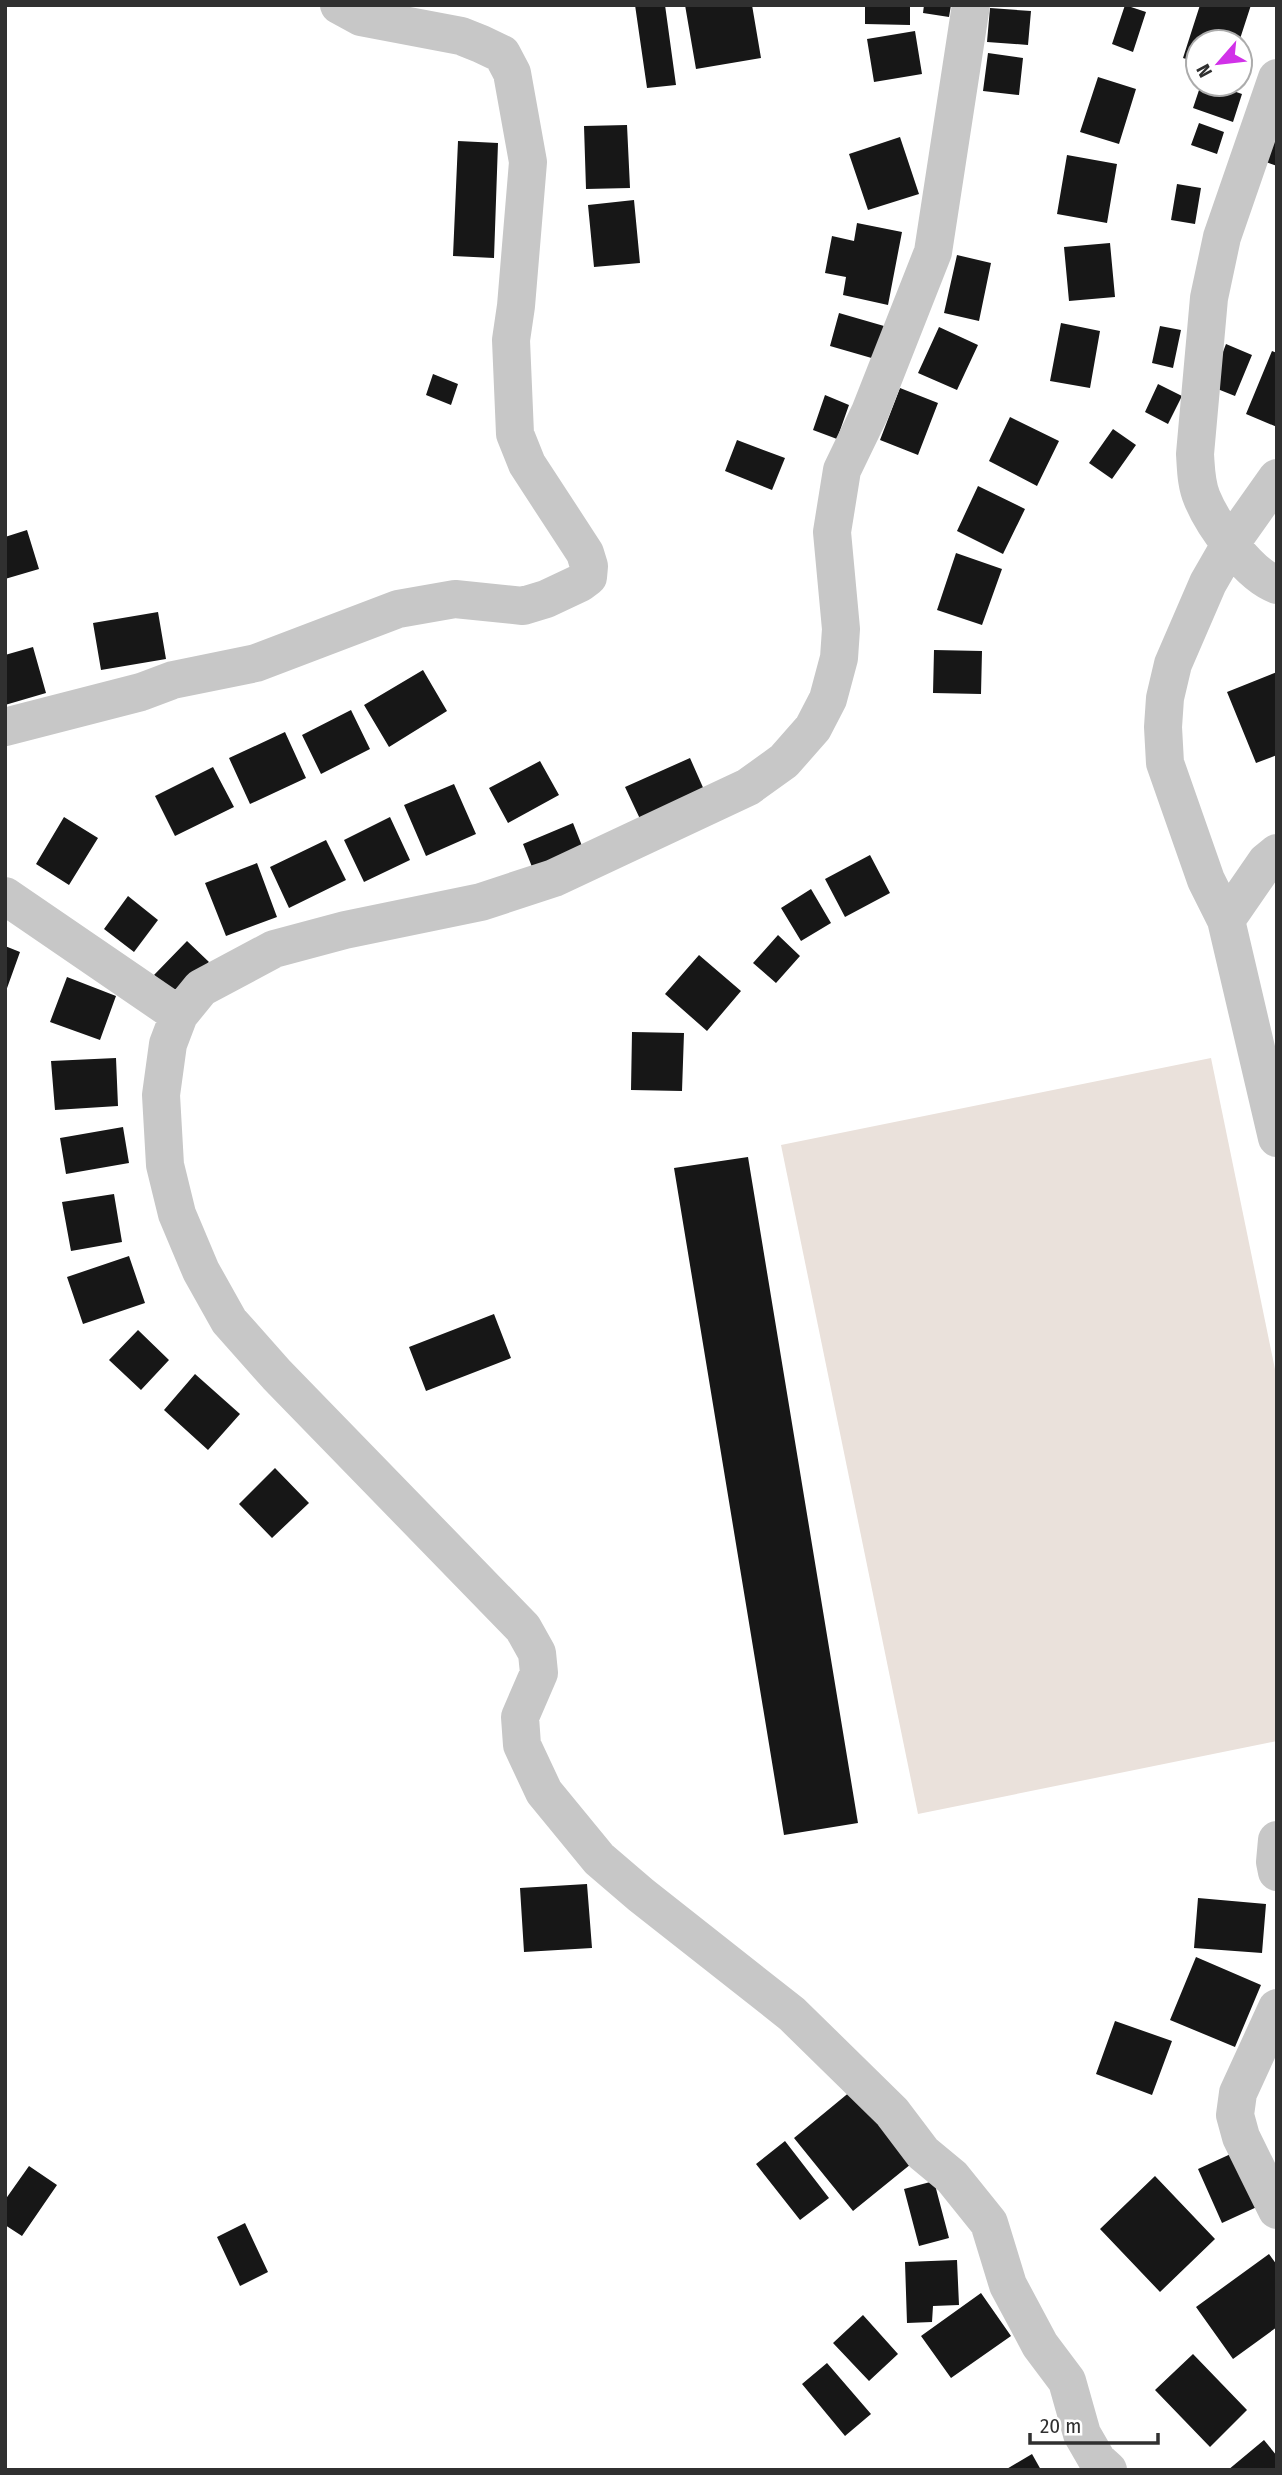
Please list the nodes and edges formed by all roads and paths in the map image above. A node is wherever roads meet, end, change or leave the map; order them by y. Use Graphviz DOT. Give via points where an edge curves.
graph roads {
  1 [pos="339,5"];
  2 [pos="971,5"];
  3 [pos="1277,78"];
  4 [pos="1277,478"];
  5 [pos="1231,543"];
  6 [pos="1277,585"];
  7 [pos="5,727"];
  8 [pos="1277,853"];
  9 [pos="5,896"];
  10 [pos="1226,920"];
  11 [pos="179,1015"];
  12 [pos="1277,1138"];
  13 [pos="1277,1840"];
  14 [pos="1277,1872"];
  15 [pos="1277,2008"];
  16 [pos="1277,2210"];
  17 [pos="1108,2470"];
  1 -- 7 [label="street" via="361,17 461,36 502,54 512,73 528,162 511,340 515,434 527,464 585,553 588,576 523,606 455,599 398,609 256,663 173,680"];
  2 -- 11 [label="street" via="933,253 842,470 832,532 841,629 839,658 828,699 813,728 784,761 748,788 554,878 481,902 274,949 201,988"];
  3 -- 5 [label="street" via="1222,237 1209,298 1201,373 1197,480 1202,499"];
  4 -- 5 [label="street"];
  5 -- 6 [label="street" via="1259,576"];
  5 -- 10 [label="street" via="1173,664 1163,727 1166,763 1206,880"];
  8 -- 10 [label="street"];
  9 -- 11 [label="street"];
  10 -- 12 [label="street"];
  11 -- 17 [label="street" via="168,1044 161,1096 165,1165 177,1214 229,1321 523,1628 537,1653 538,1673 520,1717 522,1745 544,1792 567,1822 599,1859 641,1895 792,2014 892,2112 923,2153 952,2177 989,2223 1008,2285 1040,2345 1067,2381 1082,2434"];
  13 -- 14 [label="street"];
  15 -- 16 [label="street" via="1238,2093 1236,2115 1241,2137"];
}
